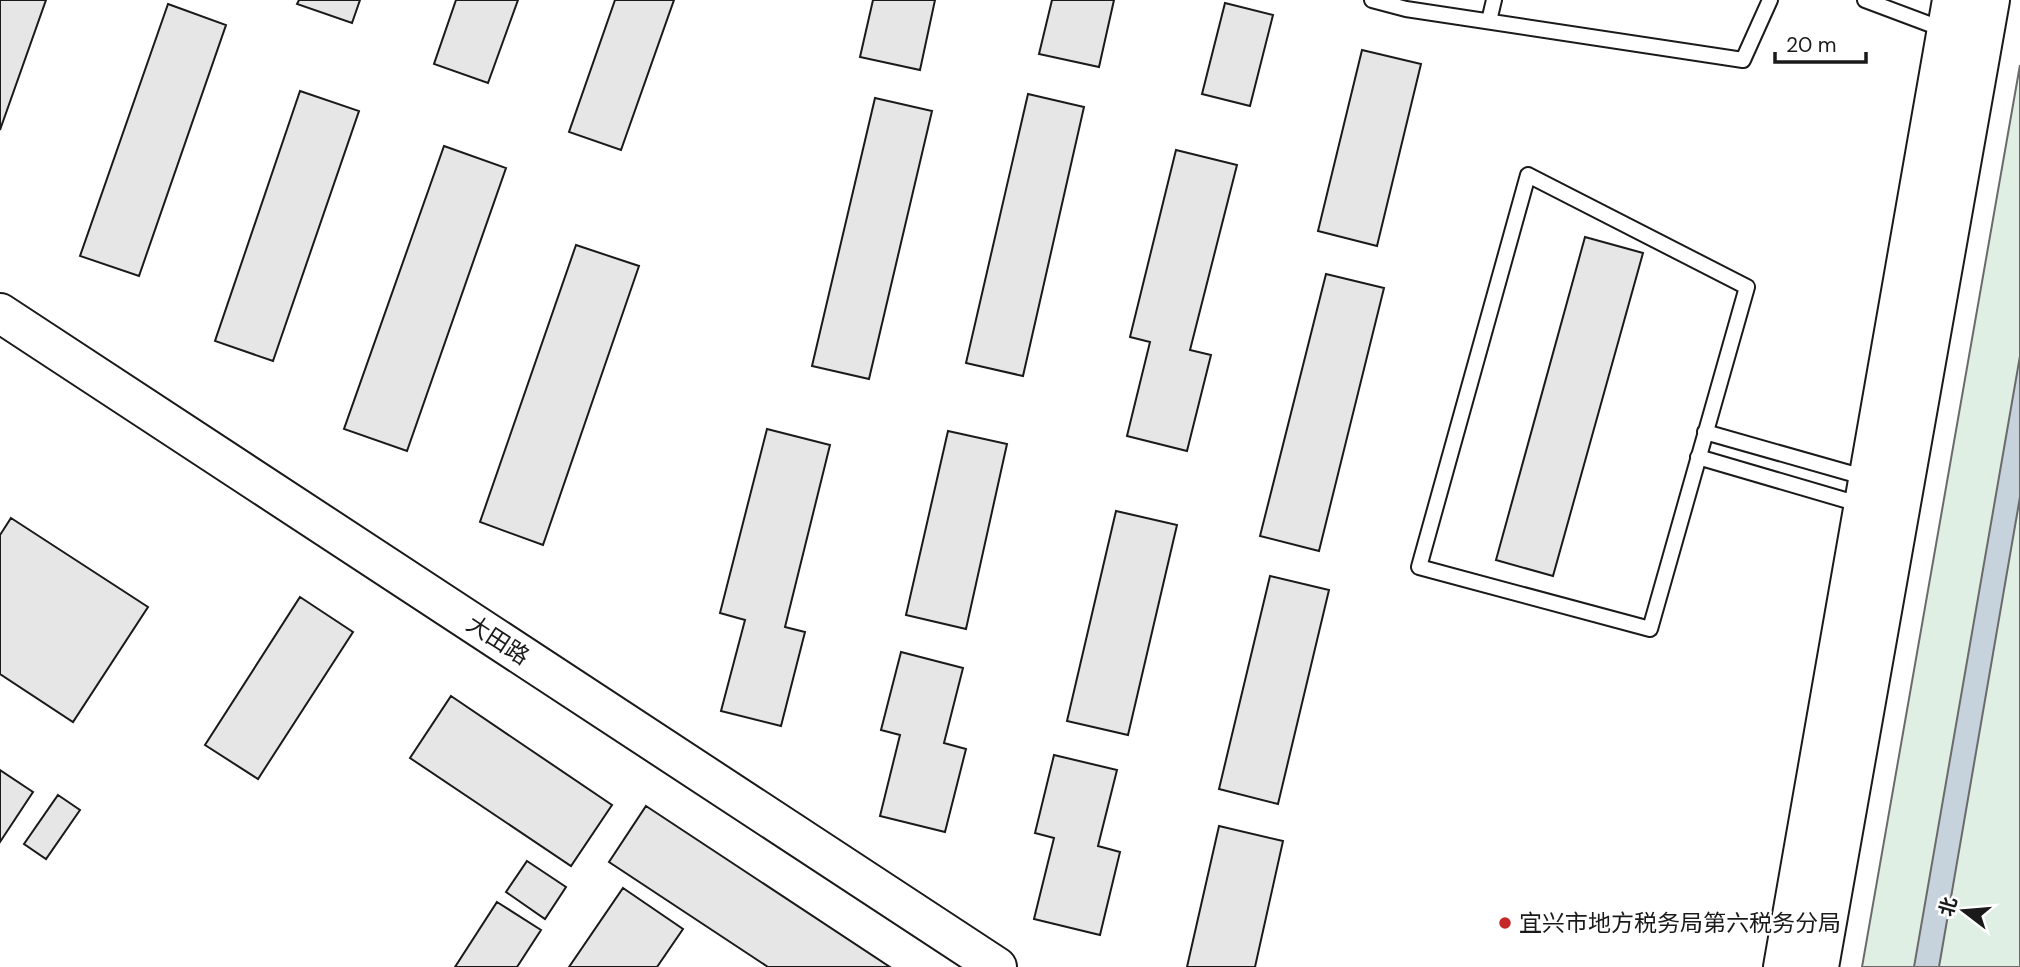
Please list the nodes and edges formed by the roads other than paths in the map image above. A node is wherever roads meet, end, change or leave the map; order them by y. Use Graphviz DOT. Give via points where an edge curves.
graph roads {
  1 [pos="1372,0"];
  2 [pos="1494,0"];
  3 [pos="1770,0"];
  4 [pos="1865,0"];
  5 [pos="1990,0"];
  6 [pos="1489,21"];
  7 [pos="1961,23"];
  8 [pos="0,313"];
  9 [pos="1705,432"];
  10 [pos="1698,457"];
  11 [pos="1866,492"];
  12 [pos="997,967"];
  13 [pos="1783,967"];
  14 [pos="1819,967"];
  1 -- 6 [label="lane"];
  2 -- 6 [label="lane"];
  3 -- 6 [label="lane" via="1743,60"];
  4 -- 7 [label="lane"];
  5 -- 7 [label="main road"];
  7 -- 11 [label="main road"];
  7 -- 14 [label="main road"];
  8 -- 12 [label="main road, 大田路"];
  9 -- 10 [label="lane"];
  9 -- 10 [label="lane" via="1747,287 1528,175 1419,567 1650,629"];
  9 -- 11 [label="lane"];
  10 -- 11 [label="lane"];
  11 -- 13 [label="main road"];
}
